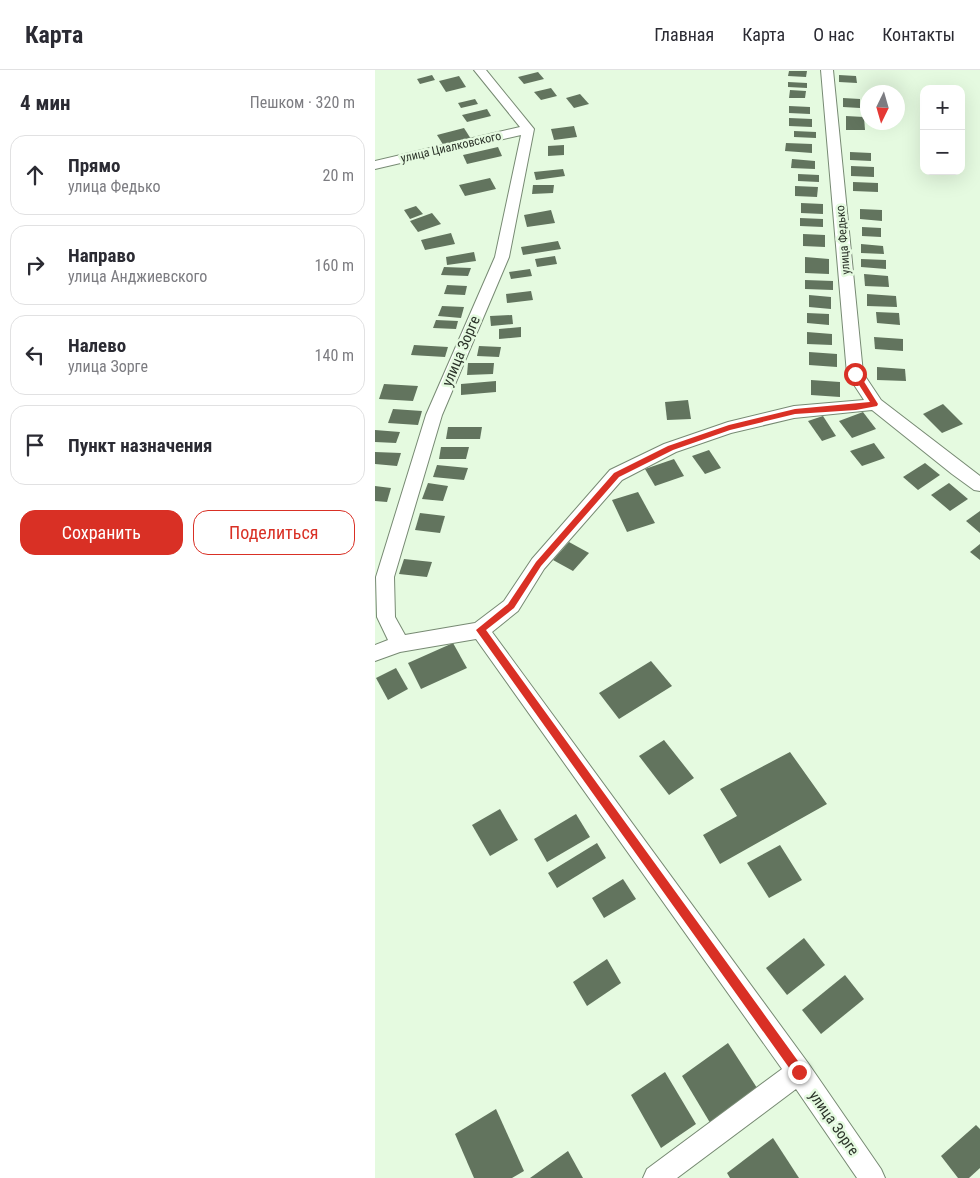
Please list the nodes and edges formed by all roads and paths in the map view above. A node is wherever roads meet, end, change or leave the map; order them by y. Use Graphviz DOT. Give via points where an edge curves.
graph roads {
  1 [pos="480,70"];
  2 [pos="827,70"];
  3 [pos="528,129"];
  4 [pos="375,165"];
  5 [pos="875,404"];
  6 [pos="980,485"];
  7 [pos="480,630"];
  8 [pos="400,644"];
  9 [pos="375,653"];
  10 [pos="799,1072"];
  11 [pos="656,1178"];
  12 [pos="872,1178"];
  1 -- 3 [label="street"];
  2 -- 5 [label="street, улица Федько" via="855,374"];
  3 -- 4 [label="street, улица Циалковского"];
  3 -- 8 [label="street, улица Зорге" via="502,257 434,415 385,577 386,617"];
  5 -- 6 [label="street, улица Федько"];
  5 -- 7 [label="street" via="795,412 729,428 670,448 616,475 538,564 511,606"];
  7 -- 8 [label="street"];
  7 -- 10 [label="street, улица Зорге"];
  8 -- 9 [label="street"];
  10 -- 11 [label="street"];
  10 -- 12 [label="street, улица Зорге"];
}
